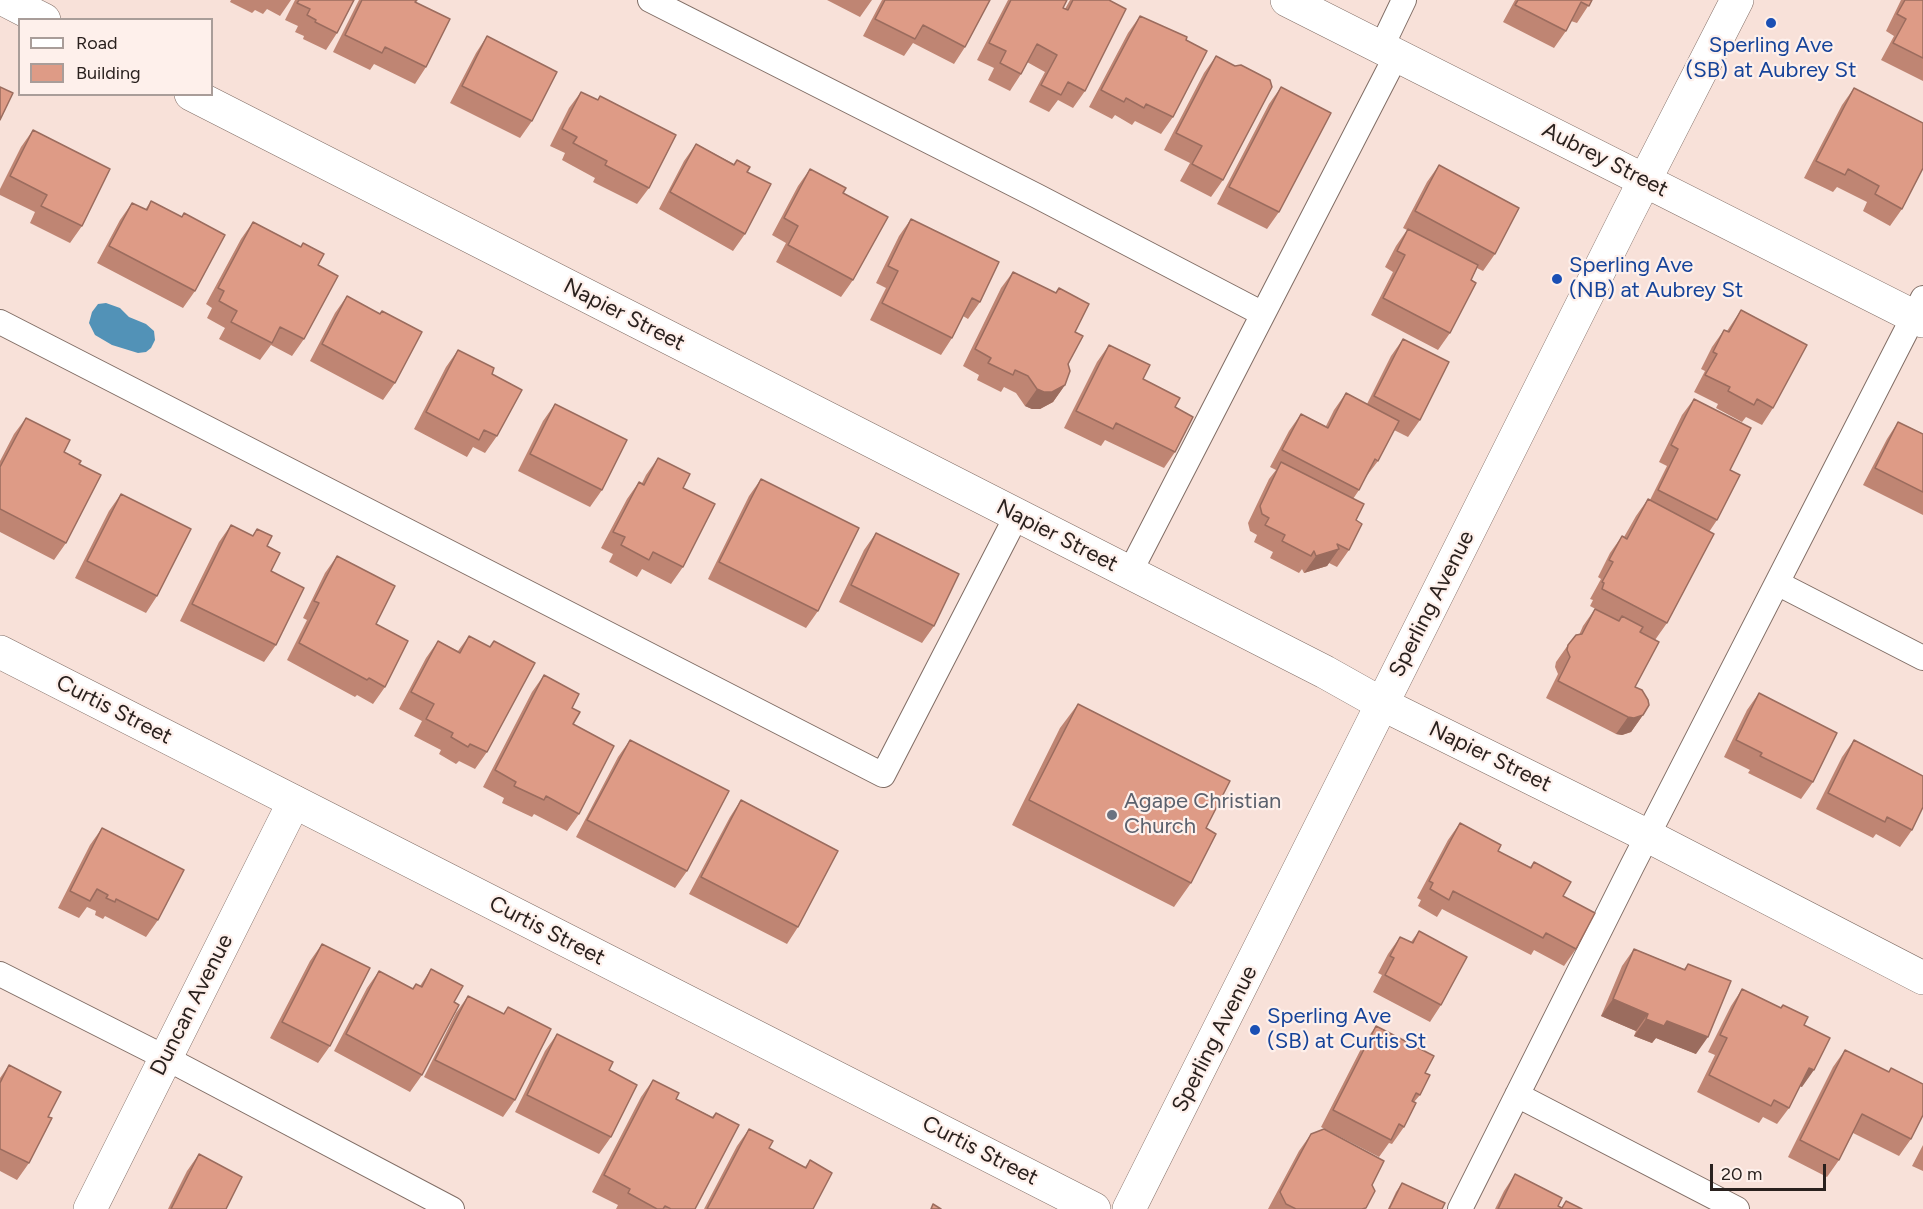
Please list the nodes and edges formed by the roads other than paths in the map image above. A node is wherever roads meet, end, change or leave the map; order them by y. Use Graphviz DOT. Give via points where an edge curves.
graph roads {
  1 [pos="5,0"];
  2 [pos="650,0"];
  3 [pos="1287,0"];
  4 [pos="1404,0"];
  5 [pos="1737,0"];
  6 [pos="40,18"];
  7 [pos="1388,52"];
  8 [pos="195,96"];
  9 [pos="1644,180"];
  10 [pos="1920,312"];
  11 [pos="1263,314"];
  12 [pos="0,322"];
  13 [pos="1017,515"];
  14 [pos="1129,574"];
  15 [pos="1777,583"];
  16 [pos="0,652"];
  17 [pos="1923,658"];
  18 [pos="1382,704"];
  19 [pos="294,802"];
  20 [pos="1648,836"];
  21 [pos="0,974"];
  22 [pos="1923,978"];
  23 [pos="166,1058"];
  24 [pos="1517,1095"];
  25 [pos="90,1209"];
  26 [pos="452,1209"];
  27 [pos="1094,1209"];
  28 [pos="1129,1209"];
  29 [pos="1460,1209"];
  30 [pos="1737,1209"];
  1 -- 6 [label="street"];
  2 -- 11 [label="lane"];
  3 -- 7 [label="street, Aubrey Street"];
  4 -- 7 [label="lane"];
  5 -- 9 [label="street, Sperling Avenue"];
  7 -- 9 [label="street, Aubrey Street"];
  7 -- 11 [label="lane"];
  8 -- 13 [label="street, Napier Street"];
  9 -- 10 [label="street, Aubrey Street"];
  9 -- 18 [label="street, Sperling Avenue"];
  10 -- 15 [label="lane"];
  11 -- 14 [label="lane"];
  12 -- 13 [label="lane" via="882,776"];
  13 -- 14 [label="street, Napier Street"];
  14 -- 18 [label="street, Napier Street"];
  15 -- 17 [label="lane"];
  15 -- 20 [label="lane"];
  16 -- 19 [label="street, Curtis Street"];
  18 -- 20 [label="street, Napier Street"];
  18 -- 28 [label="street, Sperling Avenue"];
  19 -- 23 [label="street, Duncan Avenue"];
  19 -- 27 [label="street, Curtis Street"];
  20 -- 22 [label="street, Napier Street"];
  20 -- 24 [label="lane"];
  21 -- 23 [label="lane"];
  23 -- 25 [label="street, Duncan Avenue"];
  23 -- 26 [label="lane"];
  24 -- 29 [label="lane"];
  24 -- 30 [label="lane"];
}
